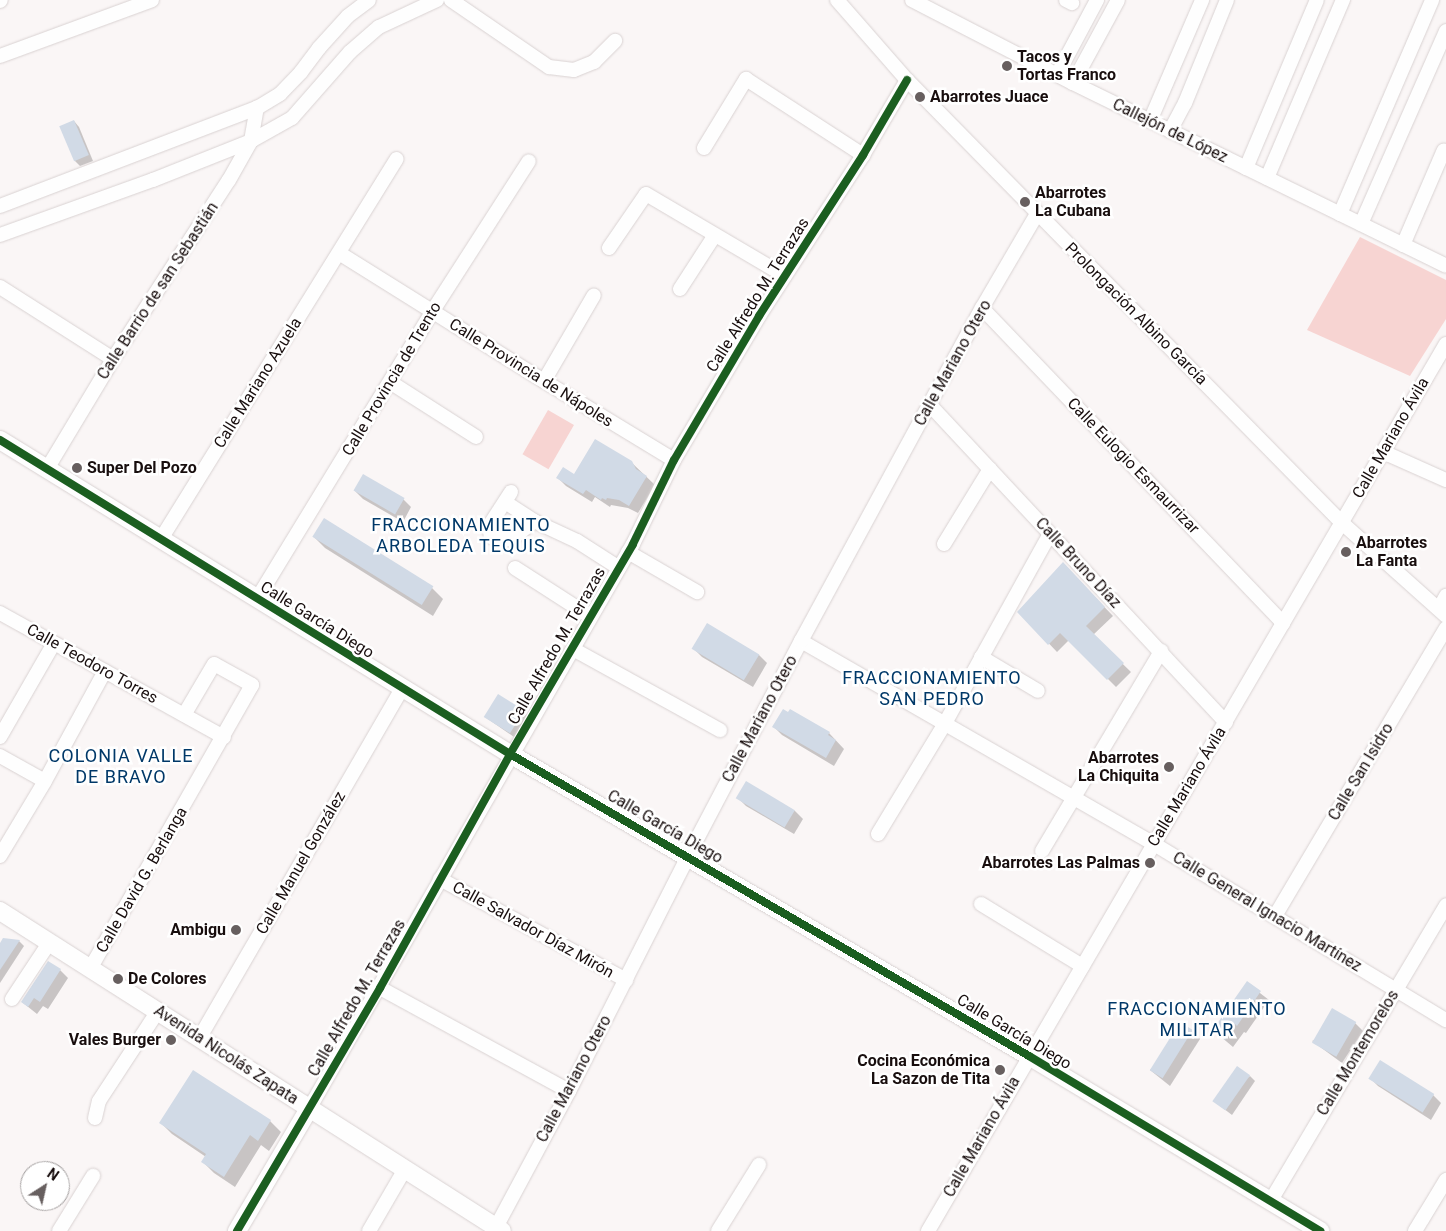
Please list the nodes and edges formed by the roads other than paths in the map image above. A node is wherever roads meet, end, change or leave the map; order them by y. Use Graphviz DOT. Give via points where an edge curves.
graph roads {
  1 [pos="152,0"];
  2 [pos="369,0"];
  3 [pos="437,0"];
  4 [pos="451,0"];
  5 [pos="837,0"];
  6 [pos="912,0"];
  7 [pos="1097,0"];
  8 [pos="1118,0"];
  9 [pos="1202,0"];
  10 [pos="1227,0"];
  11 [pos="1318,0"];
  12 [pos="1343,0"];
  13 [pos="1432,0"];
  14 [pos="1192,26"];
  15 [pos="1446,31"];
  16 [pos="1213,35"];
  17 [pos="615,41"];
  18 [pos="0,56"];
  19 [pos="1292,60"];
  20 [pos="1313,69"];
  21 [pos="1057,75"];
  22 [pos="908,80"];
  23 [pos="1399,81"];
  24 [pos="1073,83"];
  25 [pos="1421,89"];
  26 [pos="257,108"];
  27 [pos="1150,121"];
  28 [pos="1170,131"];
  29 [pos="251,141"];
  30 [pos="704,148"];
  31 [pos="1444,150"];
  32 [pos="863,155"];
  33 [pos="397,159"];
  34 [pos="529,161"];
  35 [pos="1246,168"];
  36 [pos="1267,178"];
  37 [pos="0,206"];
  38 [pos="1037,214"];
  39 [pos="1340,214"];
  40 [pos="1361,224"];
  41 [pos="0,234"];
  42 [pos="715,235"];
  43 [pos="1403,245"];
  44 [pos="610,248"];
  45 [pos="339,252"];
  46 [pos="1446,266"];
  47 [pos="785,276"];
  48 [pos="0,287"];
  49 [pos="680,290"];
  50 [pos="594,295"];
  51 [pos="982,308"];
  52 [pos="432,312"];
  53 [pos="1446,344"];
  54 [pos="114,359"];
  55 [pos="544,381"];
  56 [pos="390,382"];
  57 [pos="930,405"];
  58 [pos="476,437"];
  59 [pos="0,440"];
  60 [pos="1383,452"];
  61 [pos="674,460"];
  62 [pos="47,469"];
  63 [pos="990,469"];
  64 [pos="1446,480"];
  65 [pos="534,521"];
  66 [pos="1342,522"];
  67 [pos="1050,534"];
  68 [pos="161,539"];
  69 [pos="944,544"];
  70 [pos="628,552"];
  71 [pos="515,568"];
  72 [pos="619,568"];
  73 [pos="697,592"];
  74 [pos="1446,596"];
  75 [pos="257,599"];
  76 [pos="0,613"];
  77 [pos="1443,613"];
  78 [pos="591,617"];
  79 [pos="1283,623"];
  80 [pos="1446,628"];
  81 [pos="801,641"];
  82 [pos="54,642"];
  83 [pos="573,649"];
  84 [pos="1160,651"];
  85 [pos="981,657"];
  86 [pos="105,671"];
  87 [pos="402,689"];
  88 [pos="1038,691"];
  89 [pos="184,715"];
  90 [pos="1226,722"];
  91 [pos="944,724"];
  92 [pos="720,730"];
  93 [pos="0,737"];
  94 [pos="224,737"];
  95 [pos="510,754"];
  96 [pos="0,756"];
  97 [pos="45,781"];
  98 [pos="1074,798"];
  99 [pos="878,834"];
  100 [pos="1154,844"];
  101 [pos="1042,851"];
  102 [pos="0,856"];
  103 [pos="688,856"];
  104 [pos="440,879"];
  105 [pos="981,904"];
  106 [pos="1446,905"];
  107 [pos="0,912"];
  108 [pos="1275,916"];
  109 [pos="49,943"];
  110 [pos="1082,966"];
  111 [pos="90,969"];
  112 [pos="626,980"];
  113 [pos="380,988"];
  114 [pos="1395,990"];
  115 [pos="12,999"];
  116 [pos="158,1011"];
  117 [pos="1446,1020"];
  118 [pos="200,1037"];
  119 [pos="1029,1056"];
  120 [pos="569,1090"];
  121 [pos="309,1109"];
  122 [pos="95,1118"];
  123 [pos="758,1165"];
  124 [pos="405,1169"];
  125 [pos="94,1176"];
  126 [pos="1446,1180"];
  127 [pos="1270,1202"];
  128 [pos="497,1230"];
  129 [pos="59,1231"];
  130 [pos="237,1231"];
  131 [pos="369,1231"];
  132 [pos="718,1231"];
  133 [pos="928,1231"];
  134 [pos="1320,1231"];
  135 [pos="1416,1231"];
  1 -- 18 [label="street"];
  2 -- 26 [label="street" via="348,16 280,94"];
  3 -- 29 [label="street" via="379,27 350,52 292,118"];
  4 -- 17 [label="street" via="549,67 574,70 594,62"];
  5 -- 22 [label="street, Prolongación Albino García"];
  6 -- 21 [label="street, Callejón de López"];
  7 -- 21 [label="street"];
  8 -- 24 [label="street"];
  9 -- 14 [label="street"];
  10 -- 16 [label="street"];
  11 -- 19 [label="street"];
  12 -- 20 [label="street"];
  13 -- 23 [label="street"];
  14 -- 16 [label="street"];
  14 -- 27 [label="street"];
  15 -- 25 [label="street"];
  16 -- 28 [label="street"];
  19 -- 20 [label="street"];
  19 -- 35 [label="street"];
  20 -- 36 [label="street"];
  21 -- 24 [label="street, Callejón de López"];
  22 -- 32 [label="street, Calle Alfredo M. Terrazas"];
  22 -- 38 [label="street, Prolongación Albino García"];
  23 -- 25 [label="street"];
  23 -- 39 [label="street"];
  24 -- 27 [label="street, Callejón de López"];
  25 -- 40 [label="street"];
  26 -- 29 [label="street, Calle Barrio de san Sebastián"];
  26 -- 37 [label="street"];
  27 -- 28 [label="street, Callejón de López"];
  28 -- 35 [label="street, Callejón de López"];
  29 -- 41 [label="street" via="154,180"];
  29 -- 54 [label="street, Calle Barrio de san Sebastián"];
  30 -- 32 [label="street" via="746,79"];
  31 -- 43 [label="street"];
  32 -- 47 [label="street, Calle Alfredo M. Terrazas"];
  33 -- 45 [label="street, Calle Mariano Azuela"];
  34 -- 52 [label="street, Calle Provincia de Trento"];
  35 -- 36 [label="street, Callejón de López"];
  36 -- 39 [label="street, Callejón de López"];
  38 -- 51 [label="street, Calle Mariano Otero"];
  38 -- 66 [label="street, Prolongación Albino García"];
  39 -- 40 [label="street, Callejón de López"];
  40 -- 43 [label="street, Callejón de López"];
  42 -- 44 [label="street" via="646,194"];
  42 -- 47 [label="street"];
  42 -- 49 [label="street"];
  43 -- 46 [label="street, Callejón de López"];
  45 -- 52 [label="street, Calle Provincia de Nápoles"];
  45 -- 68 [label="street, Calle Mariano Azuela"];
  47 -- 61 [label="street, Calle Alfredo M. Terrazas"];
  48 -- 54 [label="street"];
  50 -- 55 [label="street"];
  51 -- 57 [label="street, Calle Mariano Otero"];
  51 -- 79 [label="street, Calle Eulogio Esmaurrizar"];
  52 -- 55 [label="street, Calle Provincia de Nápoles"];
  52 -- 56 [label="street, Calle Provincia de Trento"];
  53 -- 60 [label="street, Calle Mariano Ávila"];
  54 -- 62 [label="street, Calle Barrio de san Sebastián"];
  55 -- 61 [label="street, Calle Provincia de Nápoles"];
  56 -- 58 [label="street"];
  56 -- 75 [label="street, Calle Provincia de Trento"];
  57 -- 63 [label="street, Calle Bruno Díaz"];
  57 -- 81 [label="street, Calle Mariano Otero"];
  59 -- 62 [label="street, Calle García Diego"];
  60 -- 64 [label="street"];
  60 -- 66 [label="street, Calle Mariano Ávila"];
  61 -- 70 [label="street, Calle Alfredo M. Terrazas"];
  62 -- 68 [label="street, Calle García Diego"];
  63 -- 67 [label="street, Calle Bruno Díaz"];
  63 -- 69 [label="street"];
  65 -- 65 [label="street" via="512,539 491,537 489,526 508,497"];
  65 -- 72 [label="street" via="577,541"];
  66 -- 77 [label="street, Prolongación Albino García"];
  66 -- 79 [label="street, Calle Mariano Ávila"];
  67 -- 84 [label="street, Calle Bruno Díaz"];
  67 -- 85 [label="street"];
  68 -- 75 [label="street, Calle García Diego"];
  70 -- 72 [label="street, Calle Alfredo M. Terrazas"];
  70 -- 73 [label="street"];
  71 -- 78 [label="street"];
  72 -- 78 [label="street, Calle Alfredo M. Terrazas"];
  74 -- 77 [label="street"];
  75 -- 87 [label="street, Calle García Diego"];
  76 -- 82 [label="street, Calle Teodoro Torres"];
  78 -- 83 [label="street, Calle Alfredo M. Terrazas"];
  79 -- 90 [label="street, Calle Mariano Ávila"];
  80 -- 108 [label="street, Calle San Isidro"];
  81 -- 91 [label="street, Calle General Ignacio Martínez"];
  81 -- 103 [label="street, Calle Mariano Otero"];
  82 -- 86 [label="street, Calle Teodoro Torres"];
  82 -- 93 [label="street"];
  83 -- 92 [label="street"];
  83 -- 95 [label="street, Calle Alfredo M. Terrazas"];
  84 -- 90 [label="street, Calle Bruno Díaz"];
  84 -- 98 [label="street"];
  85 -- 88 [label="street"];
  85 -- 91 [label="street"];
  86 -- 89 [label="street, Calle Teodoro Torres"];
  86 -- 97 [label="street"];
  87 -- 95 [label="street, Calle García Diego"];
  87 -- 118 [label="street, Calle Manuel González"];
  89 -- 94 [label="street, Calle Teodoro Torres"];
  89 -- 94 [label="street, Calle David G. Berlanga" via="214,664 252,685"];
  90 -- 100 [label="street, Calle Mariano Ávila"];
  91 -- 98 [label="street, Calle General Ignacio Martínez"];
  91 -- 99 [label="street"];
  94 -- 111 [label="street, Calle David G. Berlanga"];
  95 -- 103 [label="street, Calle García Diego"];
  95 -- 104 [label="street, Calle Alfredo M. Terrazas"];
  96 -- 97 [label="street"];
  97 -- 102 [label="street"];
  98 -- 100 [label="street, Calle General Ignacio Martínez"];
  98 -- 101 [label="street"];
  100 -- 108 [label="street, Calle General Ignacio Martínez"];
  100 -- 110 [label="street, Calle Mariano Ávila"];
  103 -- 112 [label="street, Calle Mariano Otero"];
  103 -- 119 [label="street, Calle García Diego"];
  104 -- 112 [label="street, Calle Salvador Díaz Mirón"];
  104 -- 113 [label="street, Calle Alfredo M. Terrazas"];
  105 -- 110 [label="street"];
  106 -- 114 [label="street, Calle Montemorelos"];
  107 -- 109 [label="street, Avenida Nicolás Zapata"];
  108 -- 114 [label="street, Calle General Ignacio Martínez"];
  109 -- 111 [label="street, Avenida Nicolás Zapata"];
  109 -- 115 [label="street"];
  110 -- 119 [label="street, Calle Mariano Ávila"];
  111 -- 116 [label="street, Avenida Nicolás Zapata"];
  112 -- 120 [label="street, Calle Mariano Otero"];
  113 -- 120 [label="street"];
  113 -- 121 [label="street, Calle Alfredo M. Terrazas"];
  114 -- 117 [label="street, Calle General Ignacio Martínez"];
  114 -- 127 [label="street, Calle Montemorelos"];
  116 -- 118 [label="street, Avenida Nicolás Zapata"];
  116 -- 122 [label="street" via="99,1101"];
  118 -- 121 [label="street, Avenida Nicolás Zapata"];
  119 -- 127 [label="street, Calle García Diego"];
  119 -- 133 [label="street, Calle Mariano Ávila"];
  120 -- 128 [label="street, Calle Mariano Otero"];
  121 -- 124 [label="street, Avenida Nicolás Zapata"];
  121 -- 130 [label="street, Calle Alfredo M. Terrazas"];
  123 -- 132 [label="street"];
  124 -- 128 [label="street, Avenida Nicolás Zapata"];
  124 -- 131 [label="street"];
  125 -- 129 [label="street"];
  126 -- 135 [label="street"];
  127 -- 134 [label="street, Calle García Diego"];
}
